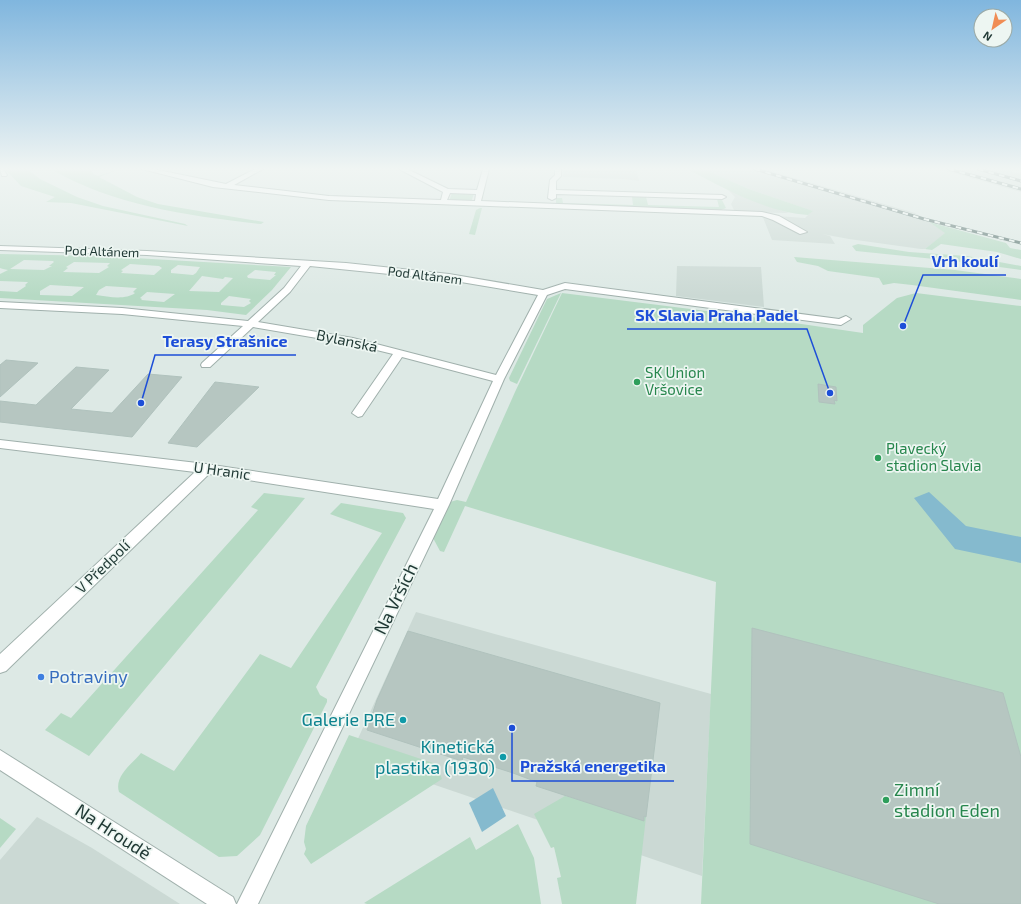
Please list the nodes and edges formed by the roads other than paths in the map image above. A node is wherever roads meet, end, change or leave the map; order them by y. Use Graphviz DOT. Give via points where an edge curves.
graph roads {
  1 [pos="678,211"];
  2 [pos="803,232"];
  3 [pos="0,248"];
  4 [pos="307,264"];
  5 [pos="543,293"];
  6 [pos="0,305"];
  7 [pos="846,319"];
  8 [pos="252,324"];
  9 [pos="399,353"];
  10 [pos="206,365"];
  11 [pos="499,380"];
  12 [pos="358,413"];
  13 [pos="0,444"];
  14 [pos="206,469"];
  15 [pos="442,505"];
  16 [pos="0,665"];
  17 [pos="0,759"];
  18 [pos="226,904"];
  19 [pos="247,904"];
  1 -- 2 [label="street" via="762,214"];
  3 -- 4 [label="street, Pod Altánem"];
  4 -- 5 [label="street, Pod Altánem" via="449,277"];
  4 -- 8 [label="street" via="287,290"];
  5 -- 7 [label="street, Pod Altánem" via="565,286 841,322"];
  5 -- 11 [label="street, Na Vrších"];
  6 -- 8 [label="street, Bylanská" via="122,311"];
  8 -- 9 [label="street, Bylanská" via="353,341"];
  8 -- 10 [label="street"];
  9 -- 11 [label="street, Bylanská"];
  9 -- 12 [label="street"];
  11 -- 15 [label="street, Na Vrších"];
  13 -- 14 [label="street, U Hranic"];
  14 -- 15 [label="street, U Hranic"];
  14 -- 16 [label="street, V Předpolí"];
  15 -- 19 [label="street, Na Vrších"];
  17 -- 18 [label="street, Na Hroudě"];
}
